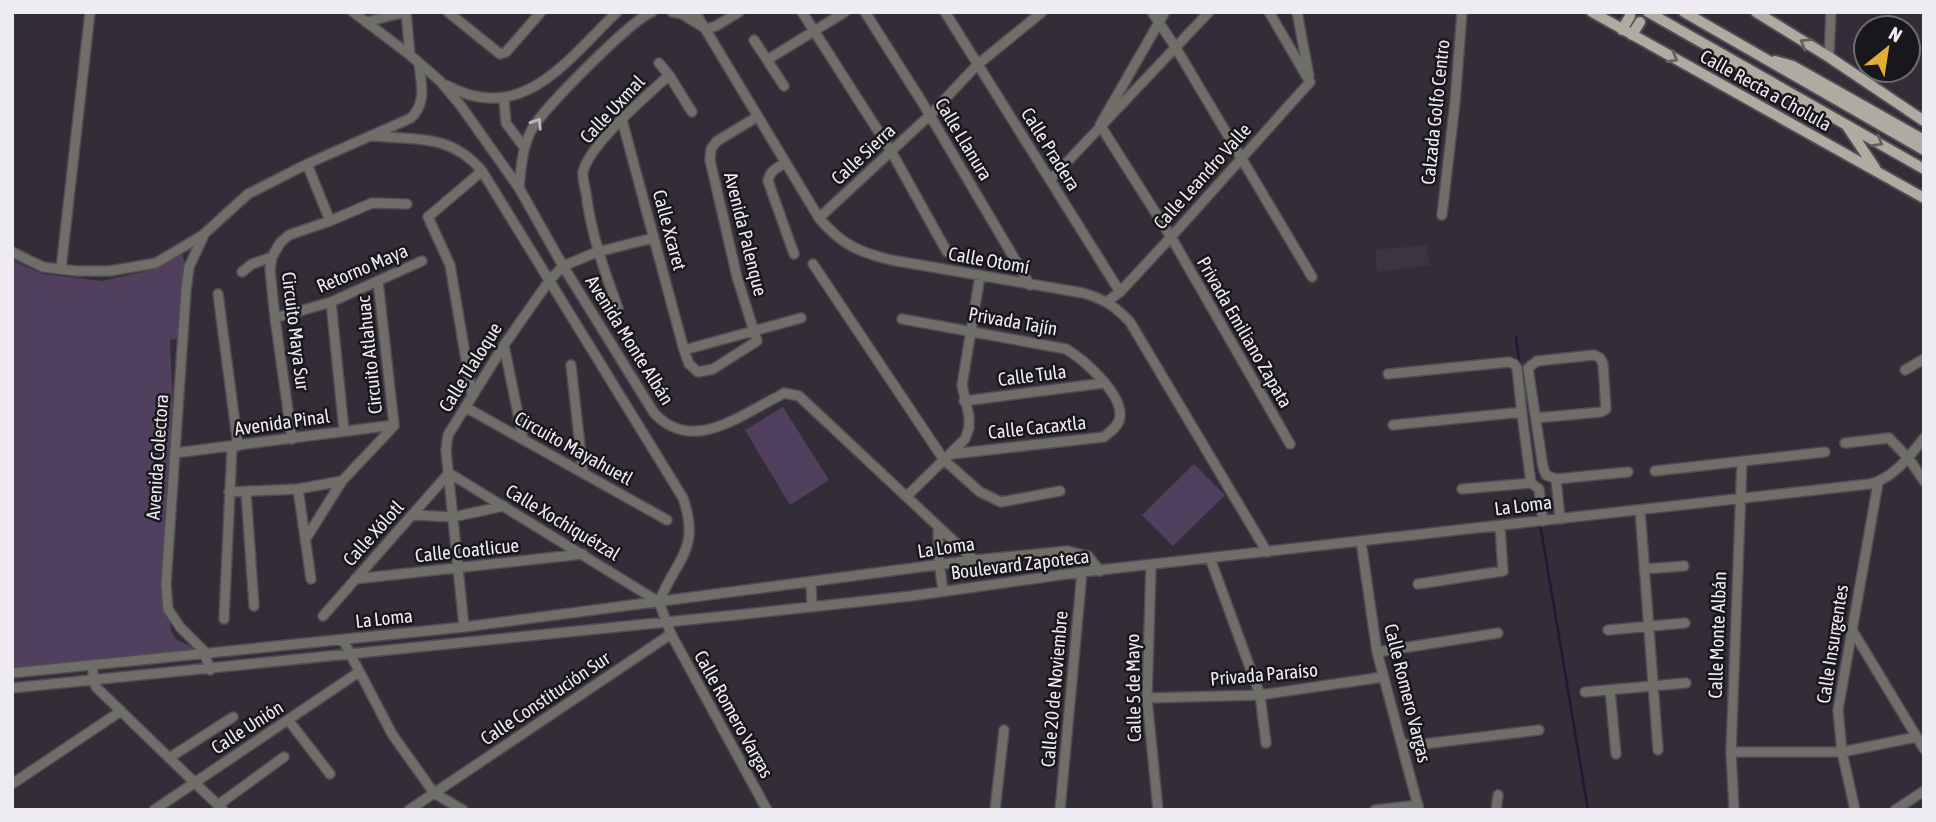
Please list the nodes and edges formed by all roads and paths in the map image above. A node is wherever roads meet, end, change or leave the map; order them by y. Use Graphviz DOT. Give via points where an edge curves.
graph roads {
  1 [pos="90,12"];
  2 [pos="353,12"];
  3 [pos="406,12"];
  4 [pos="448,12"];
  5 [pos="465,12"];
  6 [pos="541,12"];
  7 [pos="617,12"];
  8 [pos="652,12"];
  9 [pos="672,12"];
  10 [pos="695,12"];
  11 [pos="739,12"];
  12 [pos="802,12"];
  13 [pos="845,12"];
  14 [pos="865,12"];
  15 [pos="944,12"];
  16 [pos="1042,12"];
  17 [pos="1152,12"];
  18 [pos="1165,12"];
  19 [pos="1209,12"];
  20 [pos="1269,12"];
  21 [pos="1297,12"];
  22 [pos="1462,12"];
  23 [pos="1592,12"];
  24 [pos="1648,12"];
  25 [pos="1684,12"];
  26 [pos="1756,12"];
  27 [pos="1831,12"];
  28 [pos="1635,19"];
  29 [pos="366,22"];
  30 [pos="458,22"];
  31 [pos="1159,23"];
  32 [pos="706,29"];
  33 [pos="814,31"];
  34 [pos="1627,33"];
  35 [pos="754,40"];
  36 [pos="1175,48"];
  37 [pos="410,55"];
  38 [pos="1760,57"];
  39 [pos="1829,57"];
  40 [pos="767,60"];
  41 [pos="419,63"];
  42 [pos="659,63"];
  43 [pos="977,65"];
  44 [pos="669,75"];
  45 [pos="440,81"];
  46 [pos="1310,82"];
  47 [pos="784,86"];
  48 [pos="504,99"];
  49 [pos="692,112"];
  50 [pos="930,115"];
  51 [pos="757,117"];
  52 [pos="1887,118"];
  53 [pos="622,120"];
  54 [pos="1924,121"];
  55 [pos="1846,124"];
  56 [pos="1100,125"];
  57 [pos="373,136"];
  58 [pos="1924,140"];
  59 [pos="524,147"];
  60 [pos="1924,150"];
  61 [pos="891,152"];
  62 [pos="1241,158"];
  63 [pos="786,163"];
  64 [pos="307,164"];
  65 [pos="1924,169"];
  66 [pos="482,171"];
  67 [pos="1878,171"];
  68 [pos="1051,180"];
  69 [pos="519,188"];
  70 [pos="1924,198"];
  71 [pos="407,204"];
  72 [pos="1442,215"];
  73 [pos="819,218"];
  74 [pos="330,222"];
  75 [pos="203,235"];
  76 [pos="1171,237"];
  77 [pos="653,238"];
  78 [pos="597,251"];
  79 [pos="12,252"];
  80 [pos="947,252"];
  81 [pos="794,254"];
  82 [pos="272,257"];
  83 [pos="422,261"];
  84 [pos="813,264"];
  85 [pos="563,266"];
  86 [pos="61,269"];
  87 [pos="242,272"];
  88 [pos="980,276"];
  89 [pos="1312,278"];
  90 [pos="378,281"];
  91 [pos="549,281"];
  92 [pos="1030,285"];
  93 [pos="1120,292"];
  94 [pos="218,294"];
  95 [pos="331,302"];
  96 [pos="1108,302"];
  97 [pos="618,308"];
  98 [pos="801,317"];
  99 [pos="275,318"];
  100 [pos="902,320"];
  101 [pos="753,331"];
  102 [pos="972,332"];
  103 [pos="504,345"];
  104 [pos="684,350"];
  105 [pos="1924,359"];
  106 [pos="571,365"];
  107 [pos="1905,370"];
  108 [pos="1388,374"];
  109 [pos="1104,383"];
  110 [pos="472,395"];
  111 [pos="964,401"];
  112 [pos="465,407"];
  113 [pos="1522,414"];
  114 [pos="1536,418"];
  115 [pos="394,425"];
  116 [pos="1392,425"];
  117 [pos="344,432"];
  118 [pos="1924,438"];
  119 [pos="292,439"];
  120 [pos="523,439"];
  121 [pos="1290,443"];
  122 [pos="1845,443"];
  123 [pos="235,446"];
  124 [pos="1825,452"];
  125 [pos="175,453"];
  126 [pos="948,457"];
  127 [pos="1909,459"];
  128 [pos="1742,461"];
  129 [pos="1656,471"];
  130 [pos="1628,472"];
  131 [pos="449,473"];
  132 [pos="583,473"];
  133 [pos="1556,479"];
  134 [pos="342,481"];
  135 [pos="1924,481"];
  136 [pos="1531,483"];
  137 [pos="1878,483"];
  138 [pos="298,489"];
  139 [pos="1462,489"];
  140 [pos="1060,491"];
  141 [pos="229,492"];
  142 [pos="246,492"];
  143 [pos="907,496"];
  144 [pos="1740,499"];
  145 [pos="504,506"];
  146 [pos="1640,510"];
  147 [pos="414,515"];
  148 [pos="453,517"];
  149 [pos="1560,519"];
  150 [pos="667,520"];
  151 [pos="1543,521"];
  152 [pos="938,526"];
  153 [pos="1500,526"];
  154 [pos="305,540"];
  155 [pos="1362,541"];
  156 [pos="1267,552"];
  157 [pos="583,554"];
  158 [pos="1210,558"];
  159 [pos="974,560"];
  160 [pos="939,565"];
  161 [pos="1152,566"];
  162 [pos="1684,566"];
  163 [pos="458,569"];
  164 [pos="1644,569"];
  165 [pos="1100,571"];
  166 [pos="1082,572"];
  167 [pos="311,579"];
  168 [pos="355,579"];
  169 [pos="811,583"];
  170 [pos="1418,584"];
  171 [pos="943,591"];
  172 [pos="659,602"];
  173 [pos="254,606"];
  174 [pos="812,607"];
  175 [pos="323,616"];
  176 [pos="224,619"];
  177 [pos="667,622"];
  178 [pos="1685,623"];
  179 [pos="1648,626"];
  180 [pos="464,627"];
  181 [pos="1851,628"];
  182 [pos="1608,630"];
  183 [pos="1498,633"];
  184 [pos="671,634"];
  185 [pos="343,640"];
  186 [pos="1377,652"];
  187 [pos="205,653"];
  188 [pos="349,655"];
  189 [pos="93,665"];
  190 [pos="209,670"];
  191 [pos="359,672"];
  192 [pos="12,673"];
  193 [pos="1383,677"];
  194 [pos="93,679"];
  195 [pos="1686,683"];
  196 [pos="1653,686"];
  197 [pos="12,688"];
  198 [pos="1609,690"];
  199 [pos="1585,692"];
  200 [pos="1260,695"];
  201 [pos="1147,698"];
  202 [pos="121,711"];
  203 [pos="233,717"];
  204 [pos="289,721"];
  205 [pos="1004,730"];
  206 [pos="1539,730"];
  207 [pos="1916,737"];
  208 [pos="1266,743"];
  209 [pos="1402,743"];
  210 [pos="1924,749"];
  211 [pos="1658,750"];
  212 [pos="1731,752"];
  213 [pos="1842,752"];
  214 [pos="1616,754"];
  215 [pos="284,757"];
  216 [pos="169,758"];
  217 [pos="330,774"];
  218 [pos="194,783"];
  219 [pos="12,784"];
  220 [pos="1924,790"];
  221 [pos="434,793"];
  222 [pos="1498,794"];
  223 [pos="221,808"];
  224 [pos="1419,808"];
  225 [pos="154,810"];
  226 [pos="409,810"];
  227 [pos="463,810"];
  228 [pos="767,810"];
  229 [pos="995,810"];
  230 [pos="1060,810"];
  231 [pos="1158,810"];
  232 [pos="1375,810"];
  233 [pos="1496,810"];
  234 [pos="1734,810"];
  235 [pos="1855,810"];
  236 [pos="1895,810"];
  1 -- 86 [label="street"];
  2 -- 29 [label="street, Avenida Monte Albán"];
  3 -- 29 [label="street"];
  3 -- 37 [label="street"];
  4 -- 30 [label="street"];
  5 -- 30 [label="street"];
  6 -- 30 [label="street" via="500,54"];
  7 -- 48 [label="street" via="545,80"];
  59 -- 8 [label="street, one-way" via="541,116 622,33"];
  9 -- 32 [label="street"];
  10 -- 32 [label="street, Calle Otomí"];
  11 -- 32 [label="street"];
  12 -- 33 [label="street"];
  13 -- 33 [label="street"];
  14 -- 50 [label="street, Calle Llanura"];
  15 -- 43 [label="street, Calle Pradera"];
  16 -- 43 [label="street, Calle Sierra"];
  17 -- 31 [label="street"];
  18 -- 31 [label="street"];
  19 -- 36 [label="street"];
  20 -- 46 [label="street"];
  21 -- 46 [label="street"];
  22 -- 72 [label="street, Calzada Golfo Centro"];
  23 -- 34 [label="main road, Calle Recta a Cholula"];
  24 -- 55 [label="main road, Calle Recta a Cholula"];
  25 -- 38 [label="main road, Calle Recta a Cholula"];
  39 -- 26 [label="main road, one-way"];
  27 -- 39 [label="street"];
  28 -- 34 [label="main road"];
  29 -- 37 [label="street, Avenida Monte Albán"];
  31 -- 36 [label="street"];
  31 -- 56 [label="street"];
  32 -- 51 [label="street, Calle Otomí"];
  33 -- 40 [label="street"];
  33 -- 61 [label="street"];
  34 -- 67 [label="main road, Calle Recta a Cholula, one-way"];
  35 -- 40 [label="street"];
  36 -- 56 [label="street"];
  36 -- 62 [label="street"];
  37 -- 41 [label="street, Avenida Monte Albán"];
  38 -- 52 [label="main road" via="1793,66"];
  38 -- 60 [label="main road, Calle Recta a Cholula"];
  39 -- 54 [label="main road"];
  40 -- 47 [label="street"];
  41 -- 45 [label="street, Avenida Monte Albán"];
  41 -- 57 [label="street" via="422,92 418,110"];
  42 -- 44 [label="street"];
  43 -- 50 [label="street, Calle Sierra"];
  43 -- 68 [label="street, Calle Pradera"];
  44 -- 49 [label="street"];
  44 -- 53 [label="street, Calle Uxmal"];
  45 -- 48 [label="street" via="476,96"];
  45 -- 69 [label="street, Avenida Monte Albán"];
  46 -- 62 [label="street, Calle Leandro Valle"];
  48 -- 59 [label="street" via="506,123"];
  50 -- 61 [label="street, Calle Sierra"];
  50 -- 92 [label="street, Calle Llanura"];
  51 -- 63 [label="street, Calle Otomí"];
  51 -- 101 [label="street, Avenida Palenque" via="710,149"];
  52 -- 54 [label="main road"];
  52 -- 58 [label="main road"];
  53 -- 77 [label="street, Calle Xcaret"];
  53 -- 78 [label="street, Calle Uxmal" via="590,157 583,173"];
  55 -- 65 [label="main road, Calle Recta a Cholula, one-way"];
  55 -- 67 [label="main road"];
  56 -- 68 [label="street"];
  56 -- 76 [label="street, Privada Emiliano Zapata"];
  57 -- 64 [label="street"];
  57 -- 66 [label="street" via="450,145"];
  59 -- 69 [label="street"];
  61 -- 73 [label="street, Calle Sierra"];
  61 -- 80 [label="street"];
  62 -- 76 [label="street, Calle Leandro Valle"];
  62 -- 89 [label="street"];
  63 -- 73 [label="street, Calle Otomí"];
  63 -- 81 [label="street" via="769,174 768,181"];
  64 -- 74 [label="street"];
  64 -- 75 [label="street" via="248,194"];
  66 -- 91 [label="street"];
  66 -- 110 [label="street" via="428,217 450,265"];
  67 -- 70 [label="main road, Calle Recta a Cholula"];
  68 -- 93 [label="street, Calle Pradera"];
  69 -- 85 [label="street, Avenida Monte Albán"];
  71 -- 74 [label="street, Circuito Maya Sur" via="372,203"];
  73 -- 88 [label="street, Calle Otomí" via="832,234 865,254"];
  74 -- 82 [label="street, Circuito Maya Sur" via="289,234"];
  75 -- 86 [label="street" via="156,263 110,271"];
  75 -- 125 [label="street, Avenida Colectora" via="186,289"];
  76 -- 93 [label="street, Calle Leandro Valle"];
  76 -- 121 [label="street, Privada Emiliano Zapata"];
  77 -- 78 [label="street"];
  77 -- 104 [label="street, Calle Xcaret"];
  78 -- 85 [label="street"];
  78 -- 97 [label="street, Calle Uxmal"];
  79 -- 86 [label="street" via="43,267"];
  82 -- 87 [label="street"];
  82 -- 99 [label="street, Circuito Maya Sur"];
  83 -- 90 [label="street, Retorno Maya"];
  84 -- 126 [label="street"];
  85 -- 91 [label="street, Calle Tlaloque"];
  85 -- 143 [label="street, Avenida Monte Albán" via="662,422 684,432 708,431 785,393 799,396"];
  88 -- 92 [label="street, Calle Otomí"];
  88 -- 102 [label="street"];
  90 -- 95 [label="street, Retorno Maya"];
  90 -- 115 [label="street, Circuito Atlahuac"];
  91 -- 103 [label="street, Calle Tlaloque"];
  91 -- 172 [label="street" via="683,498 690,518 682,561"];
  92 -- 96 [label="street, Calle Otomí"];
  93 -- 96 [label="street"];
  94 -- 123 [label="street"];
  95 -- 99 [label="street, Retorno Maya"];
  95 -- 117 [label="street"];
  96 -- 156 [label="street, Calle Otomí" via="1129,322"];
  98 -- 101 [label="street"];
  99 -- 119 [label="street, Circuito Maya Sur"];
  100 -- 102 [label="street, Privada Tajín"];
  101 -- 104 [label="street"];
  101 -- 104 [label="street, Avenida Palenque" via="757,341 707,371 692,367"];
  102 -- 109 [label="street, Privada Tajín" via="1066,349"];
  102 -- 111 [label="street" via="962,386"];
  103 -- 110 [label="street, Calle Tlaloque"];
  103 -- 120 [label="street"];
  105 -- 107 [label="street"];
  106 -- 132 [label="street"];
  108 -- 113 [label="street" via="1509,362 1517,368"];
  109 -- 111 [label="street, Calle Tula"];
  109 -- 126 [label="street, Calle Cacaxtla" via="1120,416 1104,438"];
  110 -- 112 [label="street, Calle Tlaloque"];
  111 -- 126 [label="street" via="969,428"];
  112 -- 120 [label="street, Circuito Mayahuetl"];
  112 -- 131 [label="street, Calle Tlaloque" via="448,435"];
  113 -- 116 [label="street"];
  113 -- 136 [label="street"];
  114 -- 114 [label="street" via="1528,368 1532,363 1600,358 1606,409"];
  114 -- 133 [label="street" via="1543,467 1546,475"];
  115 -- 117 [label="street, Avenida Pinal"];
  115 -- 134 [label="street"];
  117 -- 119 [label="street, Avenida Pinal"];
  118 -- 127 [label="street"];
  119 -- 123 [label="street, Avenida Pinal"];
  120 -- 132 [label="street, Circuito Mayahuetl"];
  122 -- 127 [label="street" via="1889,438"];
  123 -- 125 [label="street, Avenida Pinal"];
  123 -- 141 [label="street"];
  124 -- 128 [label="street"];
  125 -- 187 [label="street, Avenida Colectora" via="168,609"];
  126 -- 140 [label="street" via="981,492 1002,502"];
  126 -- 143 [label="street"];
  127 -- 135 [label="street"];
  127 -- 137 [label="street"];
  128 -- 129 [label="street"];
  128 -- 144 [label="street, Calle Monte Albán"];
  130 -- 133 [label="street"];
  131 -- 145 [label="street, Calle Xochiquétzal"];
  131 -- 147 [label="street, Calle Xólotl"];
  131 -- 148 [label="street, Calle Tlaloque"];
  132 -- 150 [label="street, Circuito Mayahuetl"];
  133 -- 149 [label="street"];
  134 -- 138 [label="street"];
  134 -- 154 [label="street"];
  136 -- 139 [label="street"];
  136 -- 151 [label="street" via="1539,489"];
  137 -- 144 [label="street, La Loma"];
  137 -- 181 [label="street, Calle Insurgentes"];
  138 -- 142 [label="street"];
  138 -- 154 [label="street"];
  141 -- 142 [label="street"];
  141 -- 176 [label="street"];
  142 -- 173 [label="street"];
  143 -- 152 [label="street, Avenida Monte Albán"];
  144 -- 146 [label="street, La Loma"];
  144 -- 212 [label="street, Calle Monte Albán"];
  145 -- 148 [label="street"];
  145 -- 157 [label="street, Calle Xochiquétzal"];
  146 -- 149 [label="street, La Loma"];
  146 -- 164 [label="street"];
  147 -- 148 [label="street"];
  147 -- 168 [label="street, Calle Xólotl"];
  148 -- 163 [label="street, Calle Tlaloque"];
  149 -- 151 [label="street, La Loma"];
  151 -- 153 [label="street, La Loma"];
  152 -- 159 [label="street, Avenida Monte Albán"];
  152 -- 160 [label="street"];
  153 -- 155 [label="street, La Loma"];
  153 -- 170 [label="street" via="1503,571"];
  154 -- 167 [label="street"];
  155 -- 156 [label="street, La Loma"];
  155 -- 186 [label="street, Calle Romero Vargas"];
  156 -- 158 [label="street, La Loma"];
  157 -- 163 [label="street, Calle Coatlicue"];
  157 -- 172 [label="street, Calle Xochiquétzal"];
  158 -- 161 [label="street, La Loma"];
  158 -- 200 [label="street"];
  159 -- 160 [label="street, La Loma"];
  159 -- 165 [label="street, La Loma" via="1067,551 1088,556"];
  160 -- 169 [label="street, La Loma"];
  160 -- 171 [label="street"];
  161 -- 165 [label="street, La Loma"];
  161 -- 201 [label="street, Calle 5 de Mayo"];
  162 -- 164 [label="street"];
  163 -- 168 [label="street, Calle Coatlicue"];
  163 -- 180 [label="street, Calle Tlaloque"];
  164 -- 179 [label="street"];
  165 -- 166 [label="street, Boulevard Zapoteca"];
  166 -- 171 [label="street, Boulevard Zapoteca"];
  166 -- 230 [label="street, Calle 20 de Noviembre"];
  168 -- 175 [label="street, Calle Xólotl"];
  169 -- 172 [label="street, La Loma"];
  169 -- 174 [label="street"];
  171 -- 174 [label="street, Boulevard Zapoteca"];
  172 -- 177 [label="street"];
  172 -- 180 [label="street, La Loma"];
  174 -- 177 [label="street, Boulevard Zapoteca"];
  177 -- 184 [label="street"];
  177 -- 188 [label="street, Boulevard Zapoteca"];
  178 -- 179 [label="street"];
  179 -- 182 [label="street"];
  179 -- 196 [label="street"];
  180 -- 185 [label="street, La Loma"];
  181 -- 207 [label="street"];
  181 -- 213 [label="street, Calle Insurgentes" via="1838,710"];
  183 -- 186 [label="street"];
  184 -- 221 [label="street, Calle Constitución Sur"];
  184 -- 228 [label="street, Calle Romero Vargas"];
  185 -- 187 [label="street, La Loma"];
  185 -- 188 [label="street"];
  186 -- 193 [label="street, Calle Romero Vargas"];
  187 -- 189 [label="street, La Loma"];
  187 -- 190 [label="street"];
  188 -- 190 [label="street, Boulevard Zapoteca"];
  188 -- 191 [label="street"];
  189 -- 192 [label="street, La Loma"];
  189 -- 194 [label="street"];
  190 -- 194 [label="street, Boulevard Zapoteca"];
  191 -- 204 [label="street, Calle Unión"];
  191 -- 221 [label="street" via="392,734"];
  193 -- 200 [label="street, Privada Paraíso"];
  193 -- 209 [label="street, Calle Romero Vargas"];
  194 -- 197 [label="street, Boulevard Zapoteca"];
  194 -- 202 [label="street" via="96,688"];
  195 -- 196 [label="street"];
  196 -- 198 [label="street"];
  196 -- 211 [label="street"];
  198 -- 199 [label="street"];
  198 -- 214 [label="street"];
  200 -- 201 [label="street, Privada Paraíso"];
  200 -- 208 [label="street"];
  201 -- 231 [label="street, Calle 5 de Mayo"];
  202 -- 216 [label="street"];
  202 -- 219 [label="street"];
  203 -- 216 [label="street"];
  204 -- 217 [label="street"];
  204 -- 218 [label="street, Calle Unión"];
  205 -- 229 [label="street"];
  206 -- 209 [label="street" via="1410,746"];
  207 -- 210 [label="street"];
  207 -- 213 [label="street"];
  209 -- 224 [label="street, Calle Romero Vargas"];
  212 -- 213 [label="street"];
  212 -- 234 [label="street, Calle Monte Albán"];
  213 -- 235 [label="street, Calle Insurgentes"];
  215 -- 223 [label="street"];
  216 -- 218 [label="street"];
  218 -- 223 [label="street"];
  218 -- 225 [label="street, Calle Unión"];
  220 -- 236 [label="street"];
  221 -- 226 [label="street, Calle Constitución Sur"];
  221 -- 227 [label="street"];
  222 -- 233 [label="street"];
  224 -- 232 [label="street"];
}
